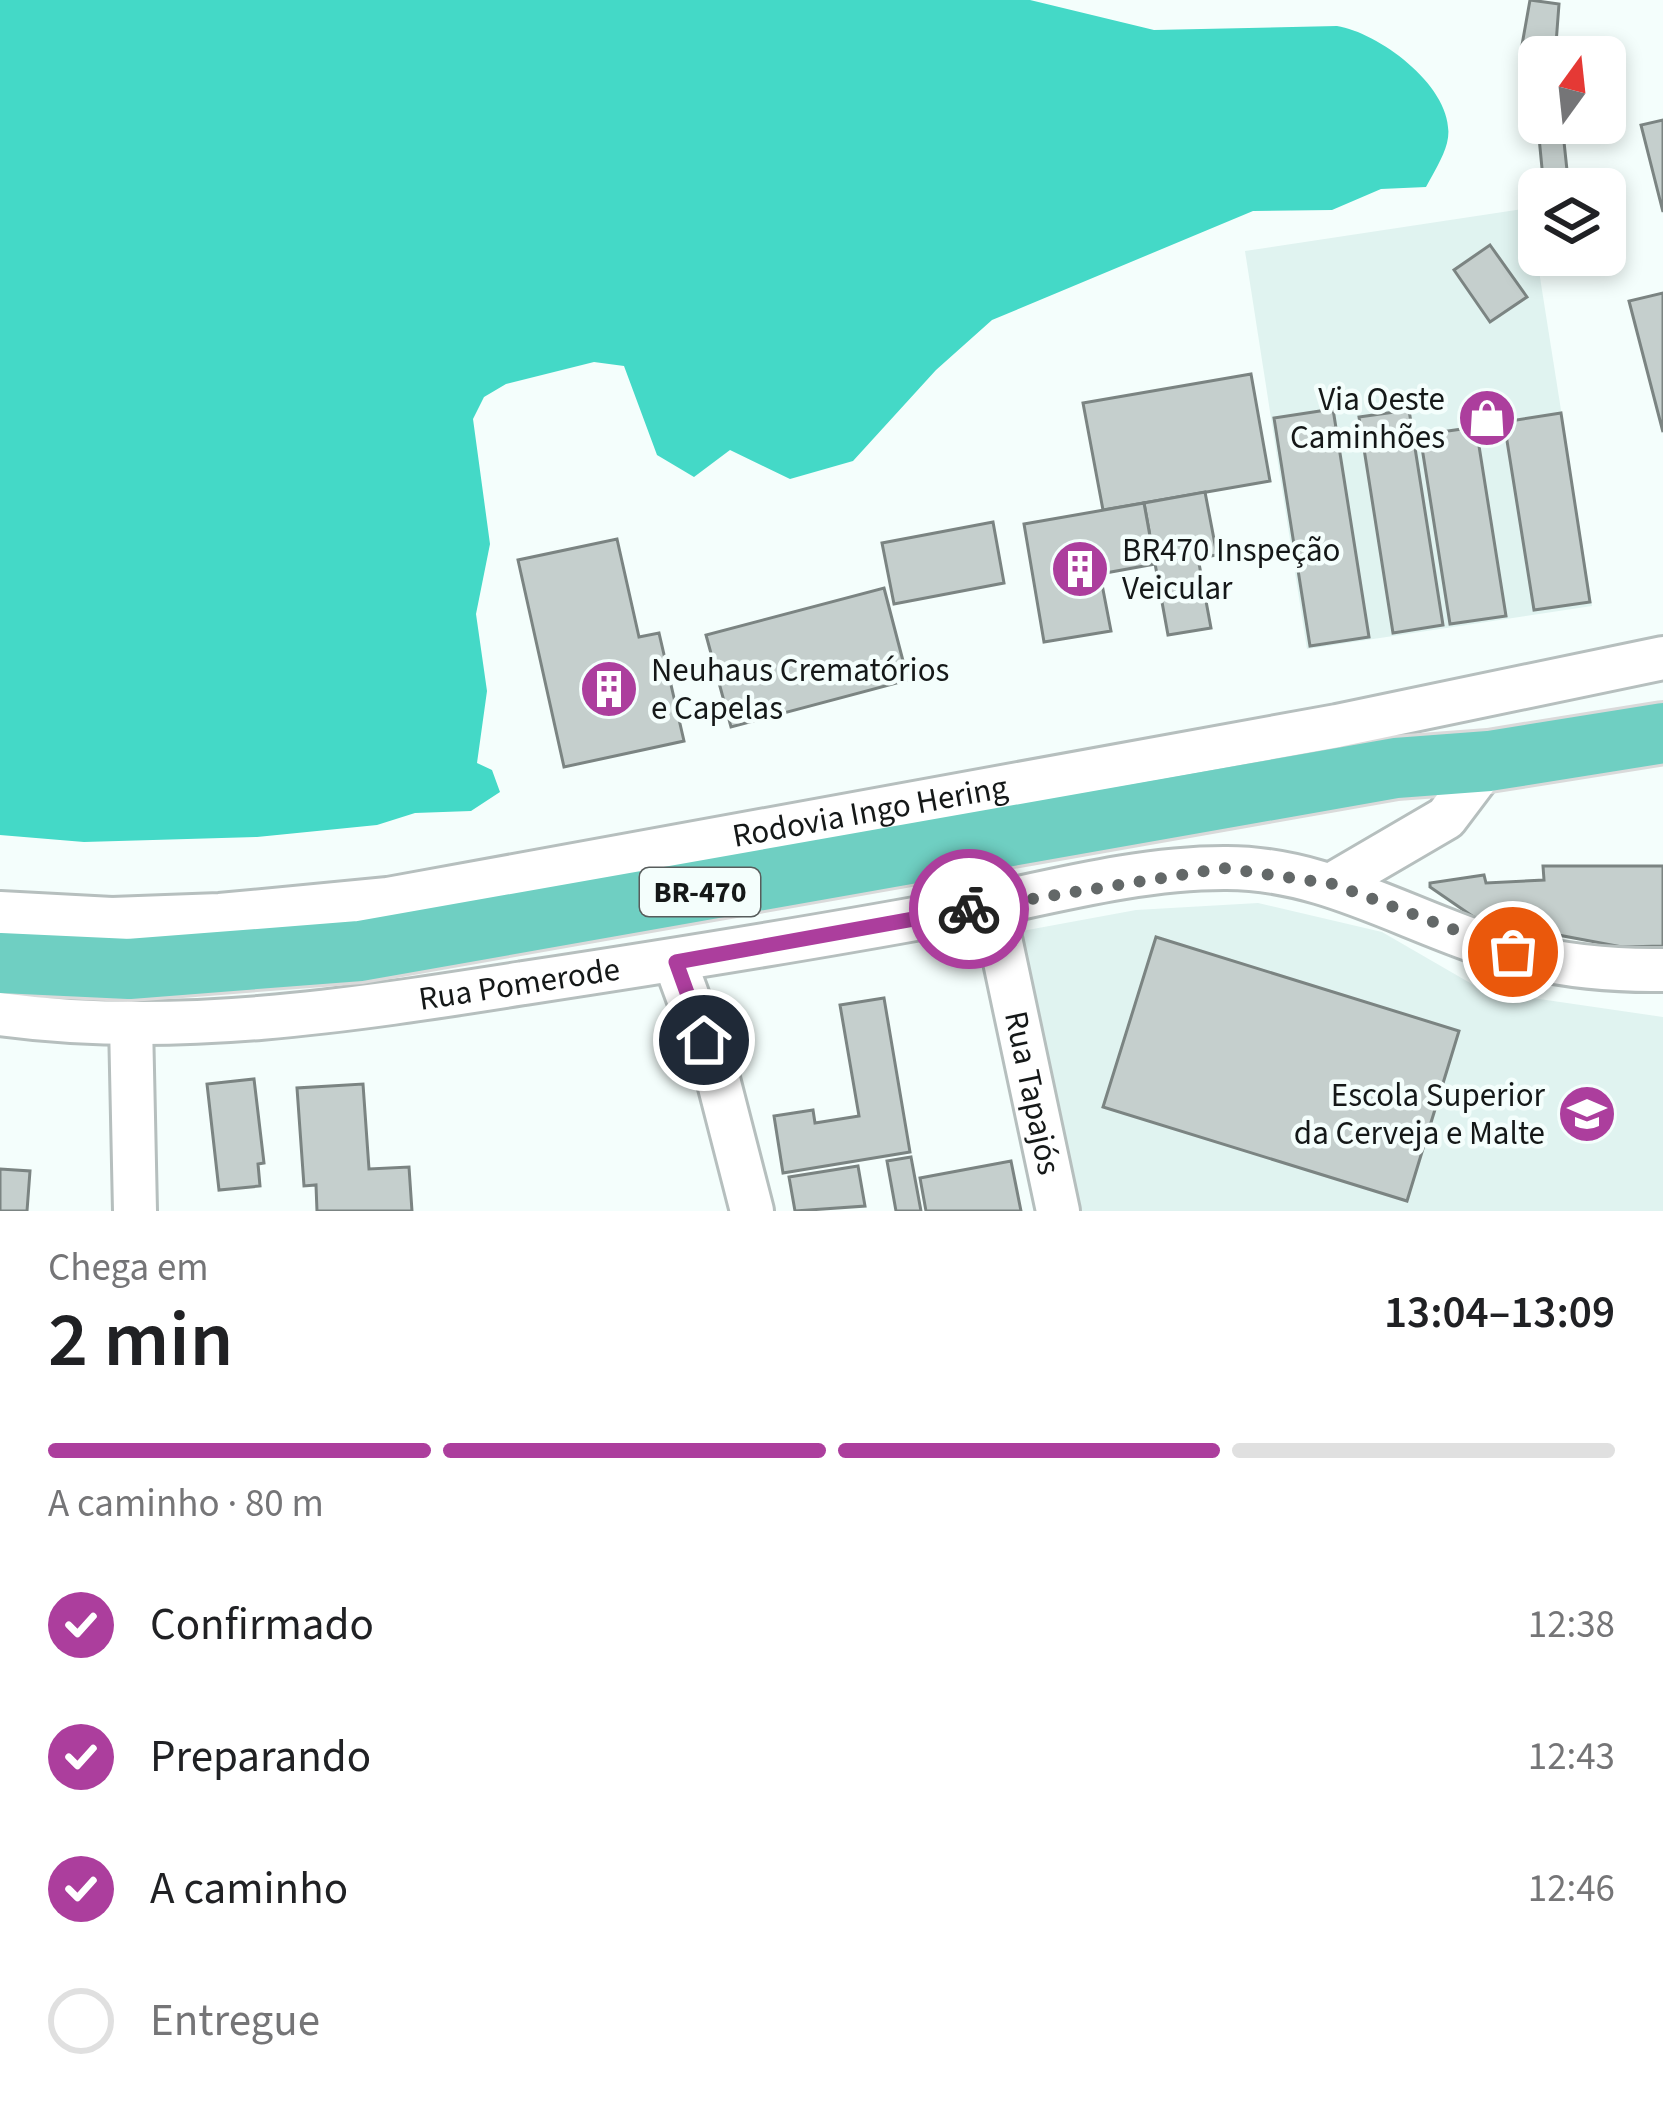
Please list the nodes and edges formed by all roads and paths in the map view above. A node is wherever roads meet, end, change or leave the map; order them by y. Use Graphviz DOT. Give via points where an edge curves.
graph roads {
  1 [pos="1663,658"];
  2 [pos="1663,695"];
  3 [pos="1663,733"];
  4 [pos="1489,760"];
  5 [pos="1396,769"];
  6 [pos="1333,884"];
  7 [pos="993,905"];
  8 [pos="0,913"];
  9 [pos="676,962"];
  10 [pos="0,963"];
  11 [pos="1663,970"];
  12 [pos="0,1014"];
  13 [pos="131,1023"];
  14 [pos="136,1211"];
  15 [pos="752,1211"];
  16 [pos="1058,1211"];
  1 -- 8 [label="street, Rodovia Ingo Hering / BR-470" via="1337,726 388,899 220,916"];
  2 -- 5 [label="highway, Rodovia Ingo Hering / BR-470"];
  3 -- 4 [label="highway, Rodovia Ingo Hering / BR-470"];
  4 -- 5 [label="highway, Rodovia Ingo Hering / BR-470"];
  4 -- 6 [label="street" via="1446,818"];
  5 -- 10 [label="highway, Rodovia Ingo Hering / BR-470" via="360,951 129,969"];
  6 -- 7 [label="street, Rua Pomerode" via="1224,868"];
  6 -- 11 [label="street, Rua Pomerode" via="1513,952"];
  7 -- 9 [label="street, Rua Pomerode"];
  7 -- 16 [label="street, Rua Tapajós"];
  9 -- 13 [label="street, Rua Pomerode" via="333,1013"];
  9 -- 15 [label="street" via="718,1079"];
  12 -- 13 [label="street, Rua Pomerode"];
  13 -- 14 [label="street"];
}
